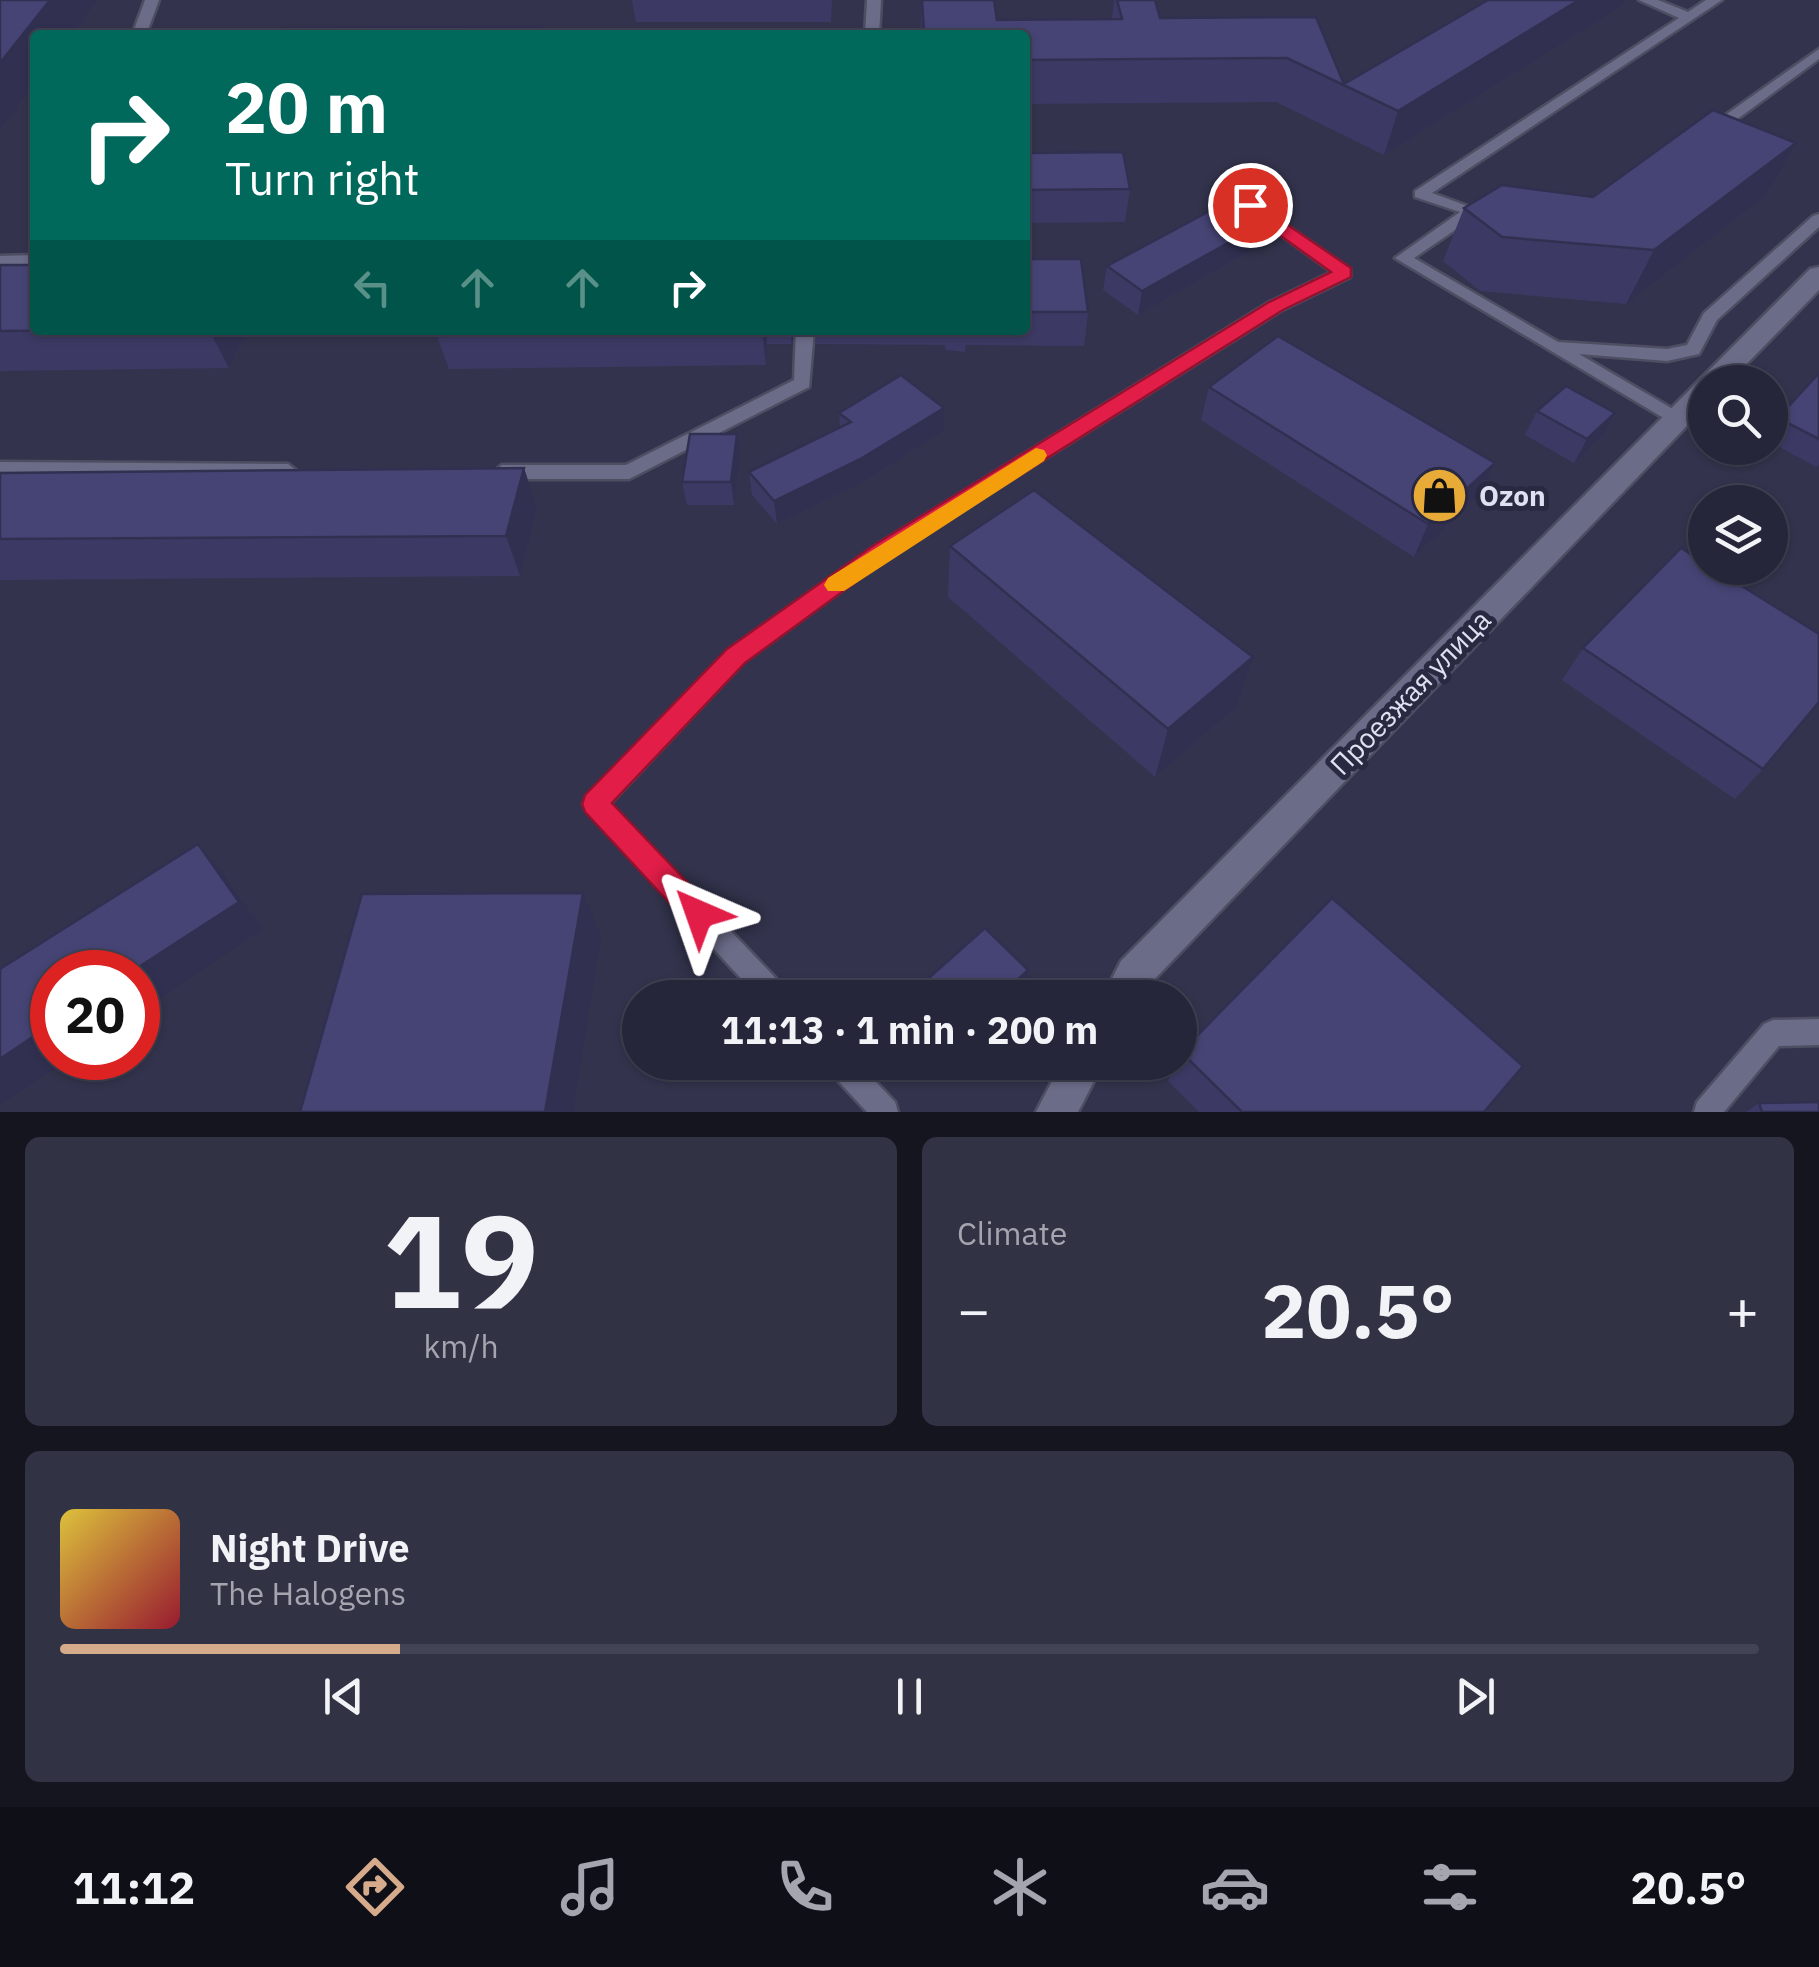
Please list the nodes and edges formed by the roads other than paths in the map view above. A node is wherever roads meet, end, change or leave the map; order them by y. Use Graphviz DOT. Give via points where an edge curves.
graph roads {
  1 [pos="152,0"];
  2 [pos="874,0"];
  3 [pos="1646,0"];
  4 [pos="1715,0"];
  5 [pos="1690,17"];
  6 [pos="142,30"];
  7 [pos="872,30"];
  8 [pos="1819,53"];
  9 [pos="1691,146"];
  10 [pos="1250,205"];
  11 [pos="1473,211"];
  12 [pos="1819,219"];
  13 [pos="1503,221"];
  14 [pos="0,260"];
  15 [pos="30,260"];
  16 [pos="1819,275"];
  17 [pos="805,335"];
  18 [pos="1552,346"];
  19 [pos="1731,365"];
  20 [pos="1688,410"];
  21 [pos="1678,420"];
  22 [pos="0,469"];
  23 [pos="315,471"];
  24 [pos="472,472"];
  25 [pos="760,980"];
  26 [pos="1131,980"];
  27 [pos="1819,1032"];
  28 [pos="855,1080"];
  29 [pos="1074,1080"];
  30 [pos="885,1112"];
  31 [pos="1056,1112"];
  32 [pos="1707,1112"];
  1 -- 6 [label="lane"];
  2 -- 7 [label="lane"];
  3 -- 5 [label="lane"];
  4 -- 5 [label="lane"];
  5 -- 11 [label="lane" via="1420,194"];
  8 -- 9 [label="lane"];
  10 -- 25 [label="lane" via="1344,272 1276,306 882,551 736,656 595,804"];
  11 -- 13 [label="lane"];
  11 -- 18 [label="lane" via="1402,258"];
  12 -- 18 [label="lane" via="1710,317 1693,350 1667,355"];
  14 -- 15 [label="lane"];
  16 -- 19 [label="street"];
  17 -- 24 [label="lane" via="803,383 630,472"];
  18 -- 21 [label="lane"];
  20 -- 21 [label="street, Проезжая улица"];
  21 -- 26 [label="street, Проезжая улица"];
  22 -- 23 [label="lane"];
  27 -- 32 [label="lane" via="1773,1033"];
  28 -- 30 [label="lane"];
  29 -- 31 [label="street"];
}
